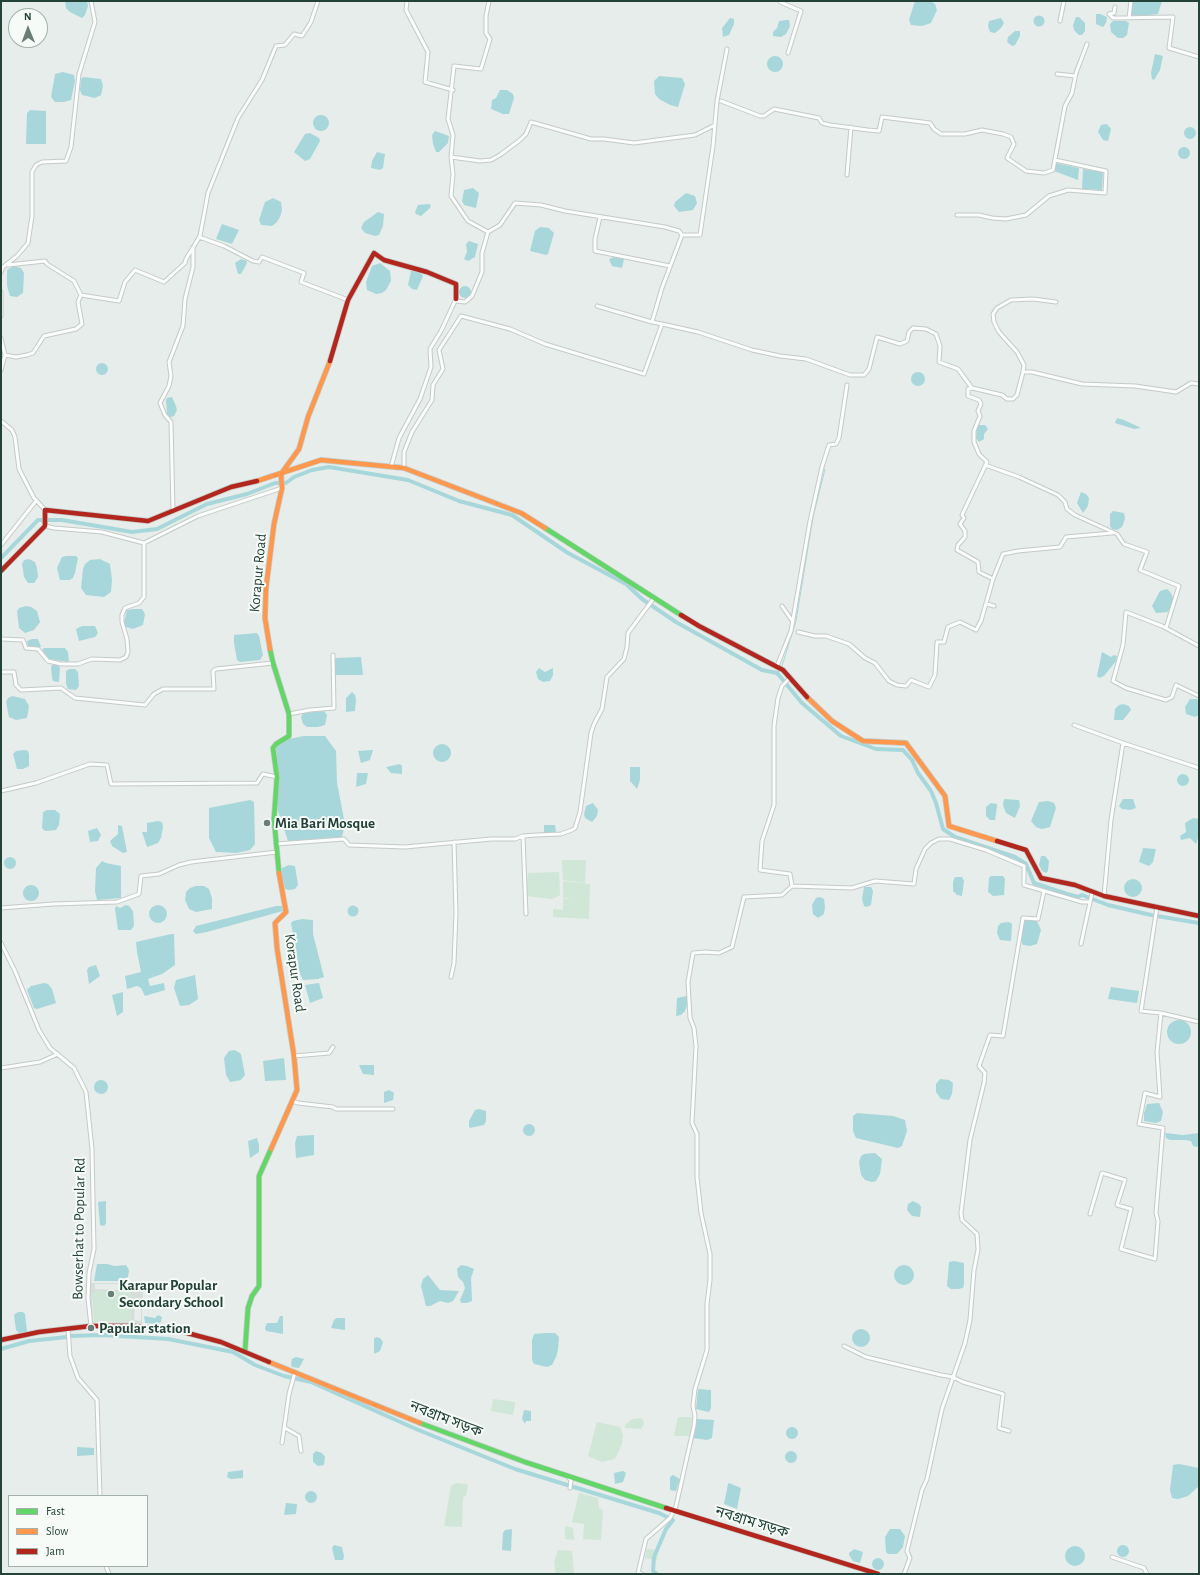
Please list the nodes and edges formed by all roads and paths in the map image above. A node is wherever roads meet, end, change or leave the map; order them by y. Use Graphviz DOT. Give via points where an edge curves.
graph roads {
  1 [pos="91,1"];
  2 [pos="318,1"];
  3 [pos="407,1"];
  4 [pos="489,1"];
  5 [pos="779,1"];
  6 [pos="1064,1"];
  7 [pos="1131,1"];
  8 [pos="1115,7"];
  9 [pos="1129,18"];
  10 [pos="1060,21"];
  11 [pos="1087,44"];
  12 [pos="727,49"];
  13 [pos="788,54"];
  14 [pos="1199,56"];
  15 [pos="1057,74"];
  16 [pos="1075,76"];
  17 [pos="453,90"];
  18 [pos="721,101"];
  19 [pos="715,124"];
  20 [pos="851,127"];
  21 [pos="450,157"];
  22 [pos="1055,160"];
  23 [pos="847,175"];
  24 [pos="957,215"];
  25 [pos="600,217"];
  26 [pos="488,232"];
  27 [pos="682,235"];
  28 [pos="200,237"];
  29 [pos="194,246"];
  30 [pos="6,266"];
  31 [pos="670,266"];
  32 [pos="1,272"];
  33 [pos="1,292"];
  34 [pos="81,295"];
  35 [pos="456,299"];
  36 [pos="348,300"];
  37 [pos="1056,302"];
  38 [pos="597,306"];
  39 [pos="1,316"];
  40 [pos="652,322"];
  41 [pos="662,324"];
  42 [pos="1,338"];
  43 [pos="5,355"];
  44 [pos="1,370"];
  45 [pos="1023,372"];
  46 [pos="847,384"];
  47 [pos="1199,384"];
  48 [pos="972,388"];
  49 [pos="1,421"];
  50 [pos="985,465"];
  51 [pos="391,467"];
  52 [pos="404,468"];
  53 [pos="281,474"];
  54 [pos="282,486"];
  55 [pos="36,501"];
  56 [pos="45,511"];
  57 [pos="173,511"];
  58 [pos="45,526"];
  59 [pos="1113,532"];
  60 [pos="144,543"];
  61 [pos="1,545"];
  62 [pos="1,571"];
  63 [pos="993,579"];
  64 [pos="653,600"];
  65 [pos="987,604"];
  66 [pos="782,606"];
  67 [pos="994,606"];
  68 [pos="793,622"];
  69 [pos="1166,628"];
  70 [pos="798,632"];
  71 [pos="1,639"];
  72 [pos="1199,646"];
  73 [pos="333,655"];
  74 [pos="273,663"];
  75 [pos="776,666"];
  76 [pos="1,672"];
  77 [pos="789,679"];
  78 [pos="1199,696"];
  79 [pos="289,714"];
  80 [pos="1074,725"];
  81 [pos="1123,743"];
  82 [pos="1199,768"];
  83 [pos="277,777"];
  84 [pos="1,791"];
  85 [pos="523,836"];
  86 [pos="454,842"];
  87 [pos="276,844"];
  88 [pos="277,852"];
  89 [pos="792,886"];
  90 [pos="1044,891"];
  91 [pos="1092,892"];
  92 [pos="1104,896"];
  93 [pos="1089,902"];
  94 [pos="1157,907"];
  95 [pos="1,908"];
  96 [pos="526,914"];
  97 [pos="1199,916"];
  98 [pos="1,943"];
  99 [pos="1082,944"];
  100 [pos="451,977"];
  101 [pos="1161,1013"];
  102 [pos="1199,1022"];
  103 [pos="333,1047"];
  104 [pos="58,1054"];
  105 [pos="294,1056"];
  106 [pos="1,1068"];
  107 [pos="292,1101"];
  108 [pos="393,1109"];
  109 [pos="1090,1214"];
  110 [pos="91,1326"];
  111 [pos="68,1329"];
  112 [pos="1,1340"];
  113 [pos="844,1346"];
  114 [pos="245,1351"];
  115 [pos="295,1371"];
  116 [pos="953,1376"];
  117 [pos="285,1428"];
  118 [pos="1009,1431"];
  119 [pos="282,1443"];
  120 [pos="301,1451"];
  121 [pos="564,1474"];
  122 [pos="570,1488"];
  123 [pos="100,1495"];
  124 [pos="674,1510"];
  125 [pos="1112,1557"];
  126 [pos="642,1574"];
  127 [pos="878,1574"];
  128 [pos="904,1574"];
  129 [pos="1147,1574"];
  1 -- 30 [label="street" via="95,22 79,74 71,147 66,161 42,162 34,168 28,243"];
  2 -- 28 [label="street" via="311,22 302,36 294,34 285,44 276,46 260,83 238,118 208,194"];
  3 -- 17 [label="street" via="406,10 428,52 425,82"];
  4 -- 17 [label="street" via="486,33 490,39 480,69 454,66"];
  5 -- 13 [label="street" via="801,11"];
  6 -- 10 [label="street"];
  7 -- 9 [label="street"];
  8 -- 9 [label="street" via="1114,13 1109,14 1113,18"];
  9 -- 14 [label="street" via="1173,17 1169,48"];
  11 -- 16 [label="street"];
  12 -- 19 [label="street"];
  15 -- 16 [label="street"];
  16 -- 22 [label="street" via="1072,93 1065,106"];
  17 -- 21 [label="street" via="448,119 453,135"];
  18 -- 20 [label="street" via="760,116 774,110 819,118 822,123"];
  19 -- 21 [label="street" via="695,135 634,143 604,138 591,139 530,122 526,134 520,140 490,160"];
  19 -- 27 [label="street" via="700,235"];
  20 -- 22 [label="street" via="879,131 882,117 930,123 941,134 989,131 1010,137 1014,144 1008,158 1026,171 1037,173 1053,170"];
  20 -- 23 [label="street"];
  21 -- 26 [label="street" via="453,174 451,196 468,221"];
  22 -- 24 [label="street" via="1106,171 1105,193 1068,190 1049,196 1026,215 1006,219"];
  25 -- 26 [label="street" via="541,205 515,203 500,225"];
  25 -- 27 [label="street" via="665,227 679,231"];
  25 -- 31 [label="street" via="595,251"];
  26 -- 35 [label="street" via="482,253 482,272 472,296 465,302"];
  27 -- 31 [label="street"];
  28 -- 29 [label="street"];
  28 -- 36 [label="street" via="253,261 259,262 262,257 304,273 301,282"];
  29 -- 34 [label="street" via="185,263 164,282 135,270 125,282 119,301"];
  29 -- 57 [label="street" via="183,326 169,362 169,386 160,403 171,422"];
  30 -- 32 [label="street"];
  30 -- 34 [label="street" via="45,261 74,281"];
  31 -- 40 [label="street"];
  33 -- 39 [label="street"];
  34 -- 43 [label="street" via="78,302 82,324 76,330 44,336 33,353 16,357"];
  35 -- 36 [label="street" via="456,284 427,272 384,260 374,253"];
  35 -- 51 [label="street" via="430,349 431,367 420,399 399,438"];
  36 -- 53 [label="street" via="336,345 308,417 299,449"];
  37 -- 45 [label="street" via="1011,300 997,308 993,314 996,327 1017,352 1024,365"];
  38 -- 40 [label="street"];
  40 -- 41 [label="street"];
  41 -- 48 [label="street" via="698,332 752,350 806,359 850,375 864,374 869,369 877,337 900,344 907,342 909,332 913,328 926,329 936,334 939,341 940,362 958,369"];
  41 -- 52 [label="street" via="644,374 545,344 510,329 461,316 439,350 443,369 433,385 432,400 412,432 404,452"];
  42 -- 43 [label="street"];
  43 -- 44 [label="street"];
  45 -- 47 [label="street" via="1043,373 1082,384 1135,386 1176,392 1191,383"];
  45 -- 48 [label="street" via="1017,395 1013,399"];
  46 -- 68 [label="street" via="839,438 836,444 830,445 822,467"];
  48 -- 50 [label="street" via="968,389 968,396 979,400 981,404 973,437 979,454 987,462"];
  49 -- 55 [label="street" via="12,430 18,469"];
  50 -- 59 [label="street" via="1058,495 1065,502 1067,509 1075,515"];
  50 -- 63 [label="street" via="962,515 964,518 960,524 965,537 957,550 978,562 979,572"];
  51 -- 52 [label="street"];
  51 -- 53 [label="street" via="321,460"];
  52 -- 64 [label="street" via="522,513"];
  53 -- 54 [label="street"];
  53 -- 57 [label="street" via="231,487"];
  54 -- 60 [label="street" via="198,516"];
  54 -- 74 [label="street, Korapur Road" via="274,524 266,588 265,618"];
  55 -- 56 [label="street"];
  55 -- 61 [label="street"];
  56 -- 57 [label="street" via="148,521"];
  56 -- 58 [label="street"];
  58 -- 60 [label="street" via="102,532"];
  58 -- 62 [label="street"];
  59 -- 63 [label="street" via="1066,537 1060,547 1018,550 1003,554"];
  59 -- 69 [label="street" via="1124,544 1147,552 1140,570 1179,586"];
  60 -- 71 [label="street" via="144,597 139,603 125,608 122,615 127,639 126,657 120,660 92,659 78,664 61,664 48,661 38,649 26,648 23,640"];
  63 -- 65 [label="street"];
  64 -- 75 [label="street"];
  64 -- 85 [label="street" via="628,633 628,647 624,659 607,676 602,709 591,733 584,791 575,828 561,834"];
  65 -- 67 [label="street"];
  65 -- 70 [label="street" via="976,630 960,622 948,627 944,642 937,642 935,675 929,688 911,680 906,686 897,685 889,681 875,663 849,644 826,636"];
  66 -- 68 [label="street"];
  68 -- 75 [label="street" via="786,646"];
  69 -- 72 [label="street"];
  69 -- 78 [label="street" via="1126,612 1123,645 1113,681 1126,688 1166,700 1172,697 1176,686"];
  73 -- 79 [label="street" via="334,708"];
  74 -- 76 [label="street" via="216,669 213,671 214,689 163,689 154,694 144,706 75,698 61,688 21,690 16,684 14,672"];
  74 -- 79 [label="street, Korapur Road"];
  75 -- 77 [label="street" via="783,670"];
  77 -- 89 [label="street" via="782,686 778,698 774,726 774,805 762,841 760,870 790,874"];
  77 -- 91 [label="street" via="832,721 863,741 906,743 944,796 949,826 1026,850 1041,878 1076,885"];
  79 -- 83 [label="street, Korapur Road" via="289,736 273,748"];
  80 -- 81 [label="street"];
  81 -- 82 [label="street"];
  81 -- 92 [label="street" via="1111,820"];
  83 -- 84 [label="street" via="263,774 257,784 111,784 106,765 90,764 36,783"];
  83 -- 87 [label="street, Korapur Road" via="274,819"];
  85 -- 86 [label="street" via="515,839"];
  85 -- 96 [label="street"];
  86 -- 87 [label="street" via="405,847 349,845 344,839"];
  86 -- 100 [label="street" via="456,913"];
  87 -- 88 [label="street, Korapur Road"];
  88 -- 95 [label="street" via="191,862 159,874 141,876 139,894 117,902"];
  88 -- 105 [label="street, Korapur Road" via="286,912 275,923 277,948"];
  89 -- 90 [label="street" via="852,888 875,881 914,884 916,869 925,849 938,839 950,839 986,850 1024,866 1024,885"];
  89 -- 124 [label="street" via="782,895 744,897 732,946 719,953 693,953 691,960 688,982 689,1010 696,1046 692,1123 697,1134 697,1177 701,1213 708,1240 710,1272 707,1350 695,1389 694,1426 684,1479"];
  90 -- 93 [label="street"];
  90 -- 116 [label="street" via="1038,919 1023,918 1003,1036 990,1035 979,1066 985,1073 984,1083 970,1140 961,1213 962,1220 977,1234 978,1250 968,1331"];
  91 -- 92 [label="street"];
  91 -- 93 [label="street"];
  92 -- 94 [label="street"];
  93 -- 99 [label="street"];
  94 -- 97 [label="street"];
  94 -- 101 [label="street" via="1141,1010"];
  98 -- 104 [label="street, Bowserhat to Popular Rd" via="39,1030 50,1048"];
  101 -- 102 [label="street"];
  101 -- 109 [label="street" via="1157,1052 1160,1097 1145,1093 1139,1124 1163,1128 1155,1259 1121,1249 1131,1209 1117,1205 1126,1180 1102,1173"];
  103 -- 105 [label="street" via="329,1053"];
  104 -- 106 [label="street" via="40,1062"];
  104 -- 110 [label="street, Bowserhat to Popular Rd" via="74,1068 86,1092 90,1118 94,1249 88,1298"];
  105 -- 107 [label="street, Korapur Road" via="297,1090"];
  107 -- 108 [label="street" via="336,1109"];
  107 -- 114 [label="street, Korapur Road" via="259,1176 259,1286 248,1308"];
  110 -- 111 [label="street, নবগ্রাম সড়ক"];
  110 -- 114 [label="street, নবগ্রাম সড়ক" via="134,1326 176,1330"];
  111 -- 112 [label="street, নবগ্রাম সড়ক"];
  111 -- 123 [label="street" via="70,1356 78,1378 97,1400"];
  113 -- 116 [label="street" via="866,1357"];
  114 -- 115 [label="street, নবগ্রাম সড়ক"];
  115 -- 117 [label="street"];
  115 -- 121 [label="street, নবগ্রাম সড়ক" via="413,1420"];
  116 -- 118 [label="street" via="963,1382 1003,1394 999,1428"];
  116 -- 128 [label="street" via="936,1430 927,1479 907,1551 910,1558"];
  117 -- 119 [label="street"];
  117 -- 120 [label="street" via="299,1436"];
  121 -- 122 [label="street" via="571,1480"];
  121 -- 124 [label="street, নবগ্রাম সড়ক"];
  124 -- 126 [label="street" via="670,1518 646,1539 638,1573"];
  124 -- 127 [label="street, নবগ্রাম সড়ক"];
  125 -- 129 [label="street" via="1144,1568"];
}
